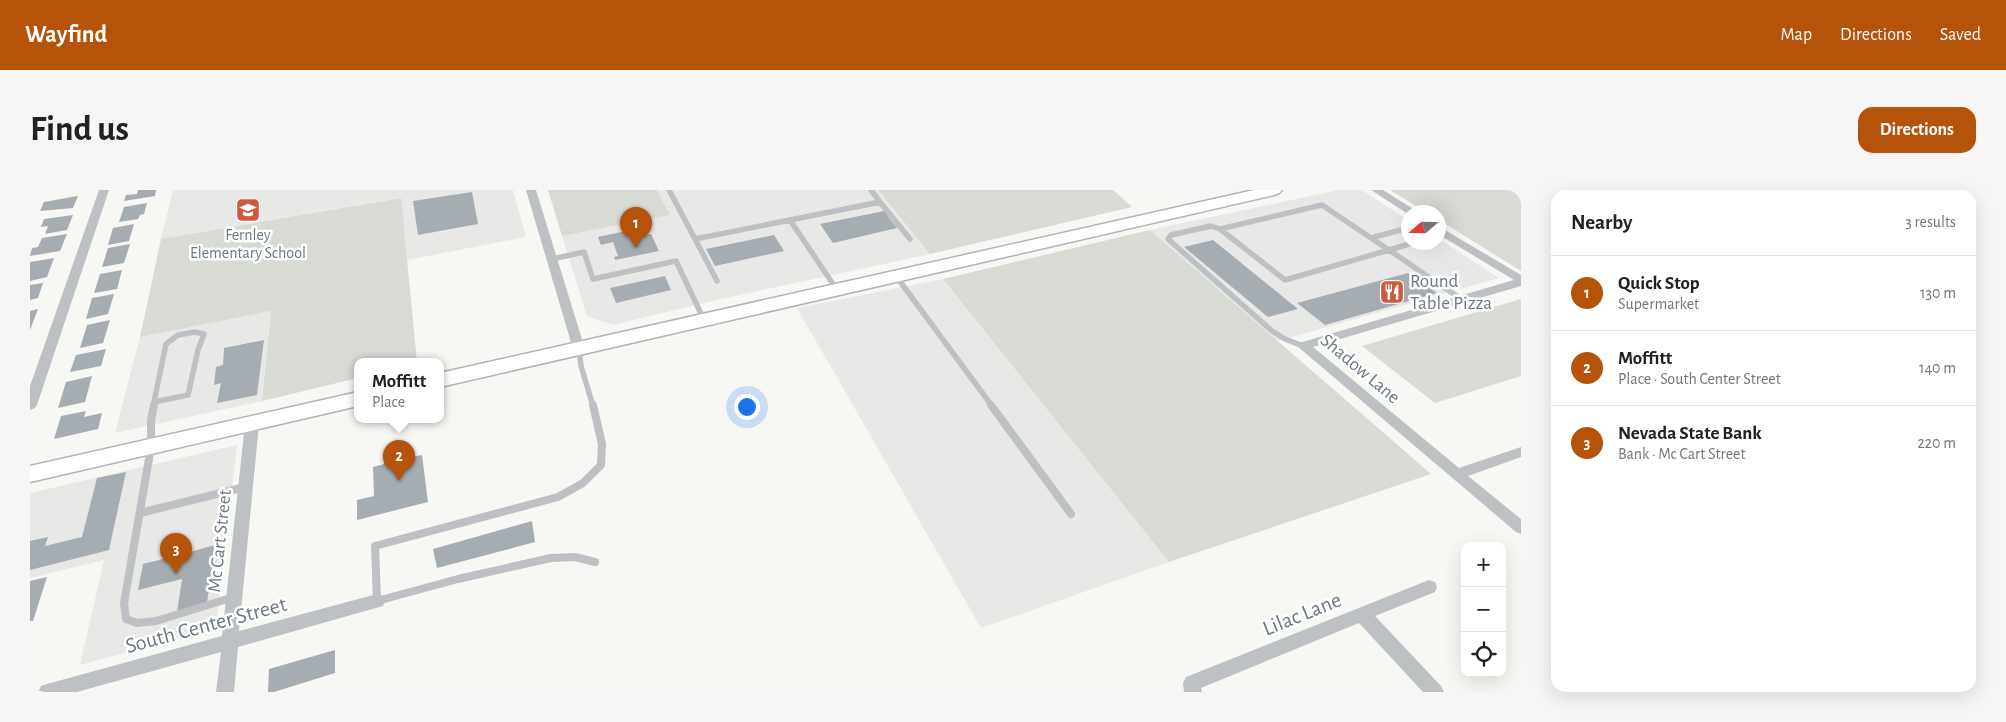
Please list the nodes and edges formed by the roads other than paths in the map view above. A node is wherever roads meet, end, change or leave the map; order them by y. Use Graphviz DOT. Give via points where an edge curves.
graph roads {
  1 [pos="104,190"];
  2 [pos="531,190"];
  3 [pos="669,190"];
  4 [pos="871,190"];
  5 [pos="1274,190"];
  6 [pos="1376,190"];
  7 [pos="880,202"];
  8 [pos="1401,205"];
  9 [pos="790,220"];
  10 [pos="1220,229"];
  11 [pos="1401,230"];
  12 [pos="1446,236"];
  13 [pos="1371,238"];
  14 [pos="695,239"];
  15 [pos="910,239"];
  16 [pos="1401,246"];
  17 [pos="1389,250"];
  18 [pos="552,259"];
  19 [pos="896,276"];
  20 [pos="717,281"];
  21 [pos="1521,281"];
  22 [pos="837,290"];
  23 [pos="1461,299"];
  24 [pos="704,320"];
  25 [pos="1303,346"];
  26 [pos="579,349"];
  27 [pos="444,379"];
  28 [pos="354,400"];
  29 [pos="154,402"];
  30 [pos="30,405"];
  31 [pos="252,424"];
  32 [pos="151,447"];
  33 [pos="1521,452"];
  34 [pos="30,474"];
  35 [pos="1458,474"];
  36 [pos="246,487"];
  37 [pos="140,513"];
  38 [pos="1071,514"];
  39 [pos="1521,528"];
  40 [pos="595,562"];
  41 [pos="1429,587"];
  42 [pos="235,597"];
  43 [pos="377,601"];
  44 [pos="1362,614"];
  45 [pos="230,642"];
  46 [pos="1193,688"];
  47 [pos="47,692"];
  48 [pos="225,692"];
  49 [pos="1435,692"];
  1 -- 30 [label="street"];
  2 -- 18 [label="street"];
  3 -- 14 [label="lane"];
  4 -- 7 [label="lane"];
  5 -- 19 [label="main road"];
  6 -- 8 [label="street"];
  7 -- 9 [label="lane"];
  7 -- 15 [label="lane"];
  9 -- 14 [label="lane"];
  9 -- 22 [label="lane"];
  10 -- 13 [label="lane" via="1322,205"];
  10 -- 17 [label="lane" via="1285,280"];
  10 -- 25 [label="lane" via="1208,226 1171,235 1168,239 1272,331"];
  11 -- 13 [label="lane"];
  12 -- 21 [label="street, Shadow Lane"];
  13 -- 17 [label="lane"];
  14 -- 20 [label="lane"];
  16 -- 17 [label="lane"];
  17 -- 23 [label="lane"];
  18 -- 24 [label="lane" via="584,252 593,279 676,261"];
  18 -- 26 [label="street"];
  19 -- 22 [label="main road"];
  19 -- 38 [label="lane"];
  21 -- 23 [label="street, Shadow Lane"];
  22 -- 24 [label="main road"];
  23 -- 25 [label="street, Shadow Lane"];
  24 -- 26 [label="main road"];
  25 -- 35 [label="street, Shadow Lane"];
  26 -- 27 [label="main road"];
  26 -- 43 [label="lane" via="602,444 601,465 583,483 558,496 375,546"];
  28 -- 31 [label="main road"];
  29 -- 29 [label="lane" via="168,340 191,332 204,334 188,395"];
  29 -- 32 [label="lane"];
  31 -- 32 [label="main road"];
  31 -- 36 [label="street, Mc Cart Street"];
  32 -- 34 [label="main road"];
  32 -- 37 [label="lane"];
  33 -- 35 [label="street"];
  35 -- 39 [label="street, Shadow Lane"];
  36 -- 37 [label="lane"];
  36 -- 42 [label="street, Mc Cart Street"];
  37 -- 42 [label="lane" via="124,603 126,620 137,623 156,621"];
  40 -- 43 [label="lane" via="575,557 551,558"];
  41 -- 44 [label="street, Lilac Lane"];
  42 -- 45 [label="street, Mc Cart Street"];
  43 -- 45 [label="street, South Center Street"];
  44 -- 46 [label="street, Lilac Lane"];
  44 -- 49 [label="street"];
  45 -- 47 [label="street, South Center Street"];
  45 -- 48 [label="street, Mc Cart Street"];
}
